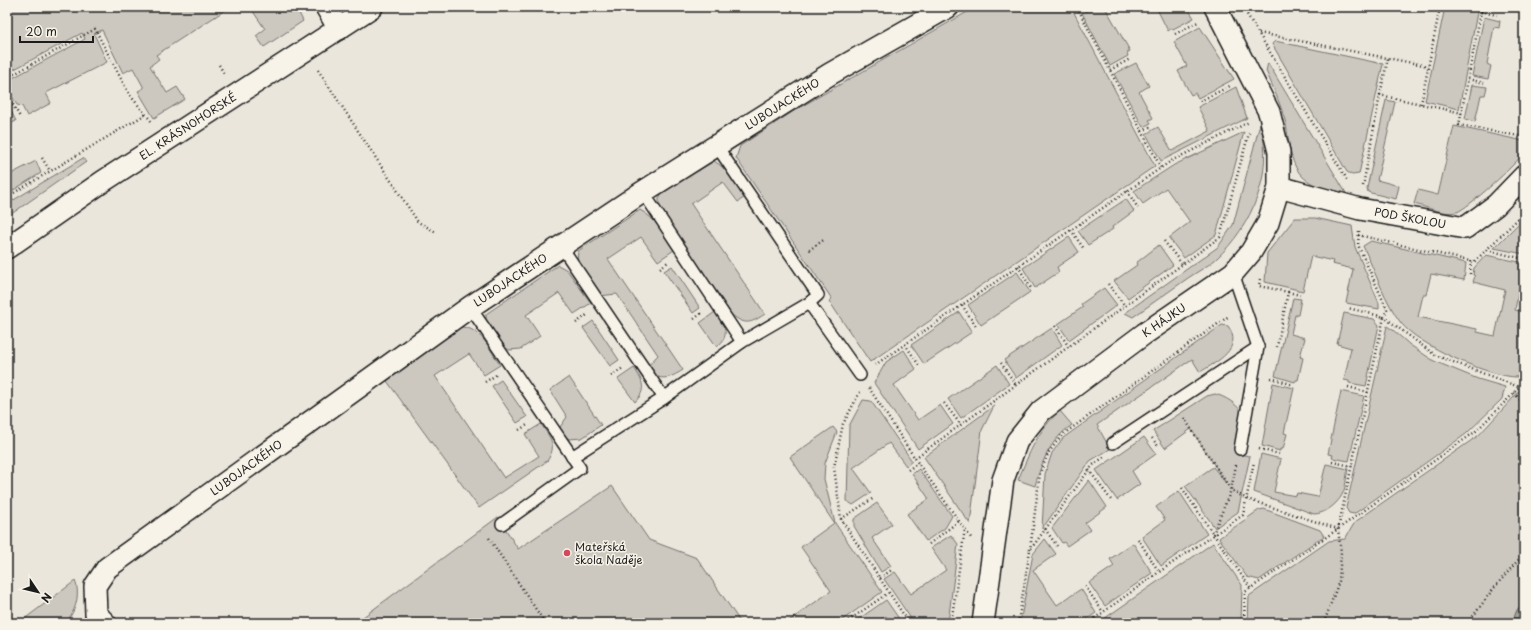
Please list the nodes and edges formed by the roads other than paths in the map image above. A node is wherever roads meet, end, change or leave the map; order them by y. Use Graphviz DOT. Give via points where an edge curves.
graph roads {
  1 [pos="326,7"];
  2 [pos="372,7"];
  3 [pos="948,7"];
  4 [pos="1208,14"];
  5 [pos="339,29"];
  6 [pos="716,145"];
  7 [pos="1524,176"];
  8 [pos="1279,187"];
  9 [pos="643,192"];
  10 [pos="561,246"];
  11 [pos="7,248"];
  12 [pos="1233,273"];
  13 [pos="809,303"];
  14 [pos="470,307"];
  15 [pos="742,342"];
  16 [pos="1258,347"];
  17 [pos="863,379"];
  18 [pos="664,398"];
  19 [pos="1112,448"];
  20 [pos="1240,449"];
  21 [pos="572,457"];
  22 [pos="502,524"];
  23 [pos="95,620"];
  24 [pos="983,623"];
  1 -- 5 [label="street"];
  2 -- 5 [label="street, EL. KRÁSNOHORSKÉ"];
  3 -- 6 [label="street, LUBOJACKÉHO" via="830,74"];
  4 -- 8 [label="street, K HÁJKU" via="1269,112 1279,152"];
  5 -- 11 [label="street, EL. KRÁSNOHORSKÉ" via="102,182"];
  6 -- 9 [label="street, LUBOJACKÉHO"];
  6 -- 13 [label="lane" via="818,295"];
  7 -- 8 [label="street, POD ŠKOLOU" via="1496,205 1465,228 1361,201"];
  8 -- 12 [label="street, K HÁJKU" via="1268,223 1251,252"];
  9 -- 10 [label="street, LUBOJACKÉHO"];
  9 -- 15 [label="lane"];
  10 -- 14 [label="street, LUBOJACKÉHO"];
  10 -- 18 [label="lane"];
  12 -- 16 [label="lane"];
  12 -- 24 [label="street, K HÁJKU" via="1144,334 1041,411 1017,441 1003,480"];
  13 -- 15 [label="lane"];
  13 -- 17 [label="lane"];
  14 -- 21 [label="lane"];
  14 -- 23 [label="street, LUBOJACKÉHO" via="107,568 95,586"];
  15 -- 18 [label="lane"];
  16 -- 19 [label="lane" via="1174,402"];
  16 -- 20 [label="lane"];
  18 -- 21 [label="lane"];
  21 -- 22 [label="lane" via="580,468"];
}
